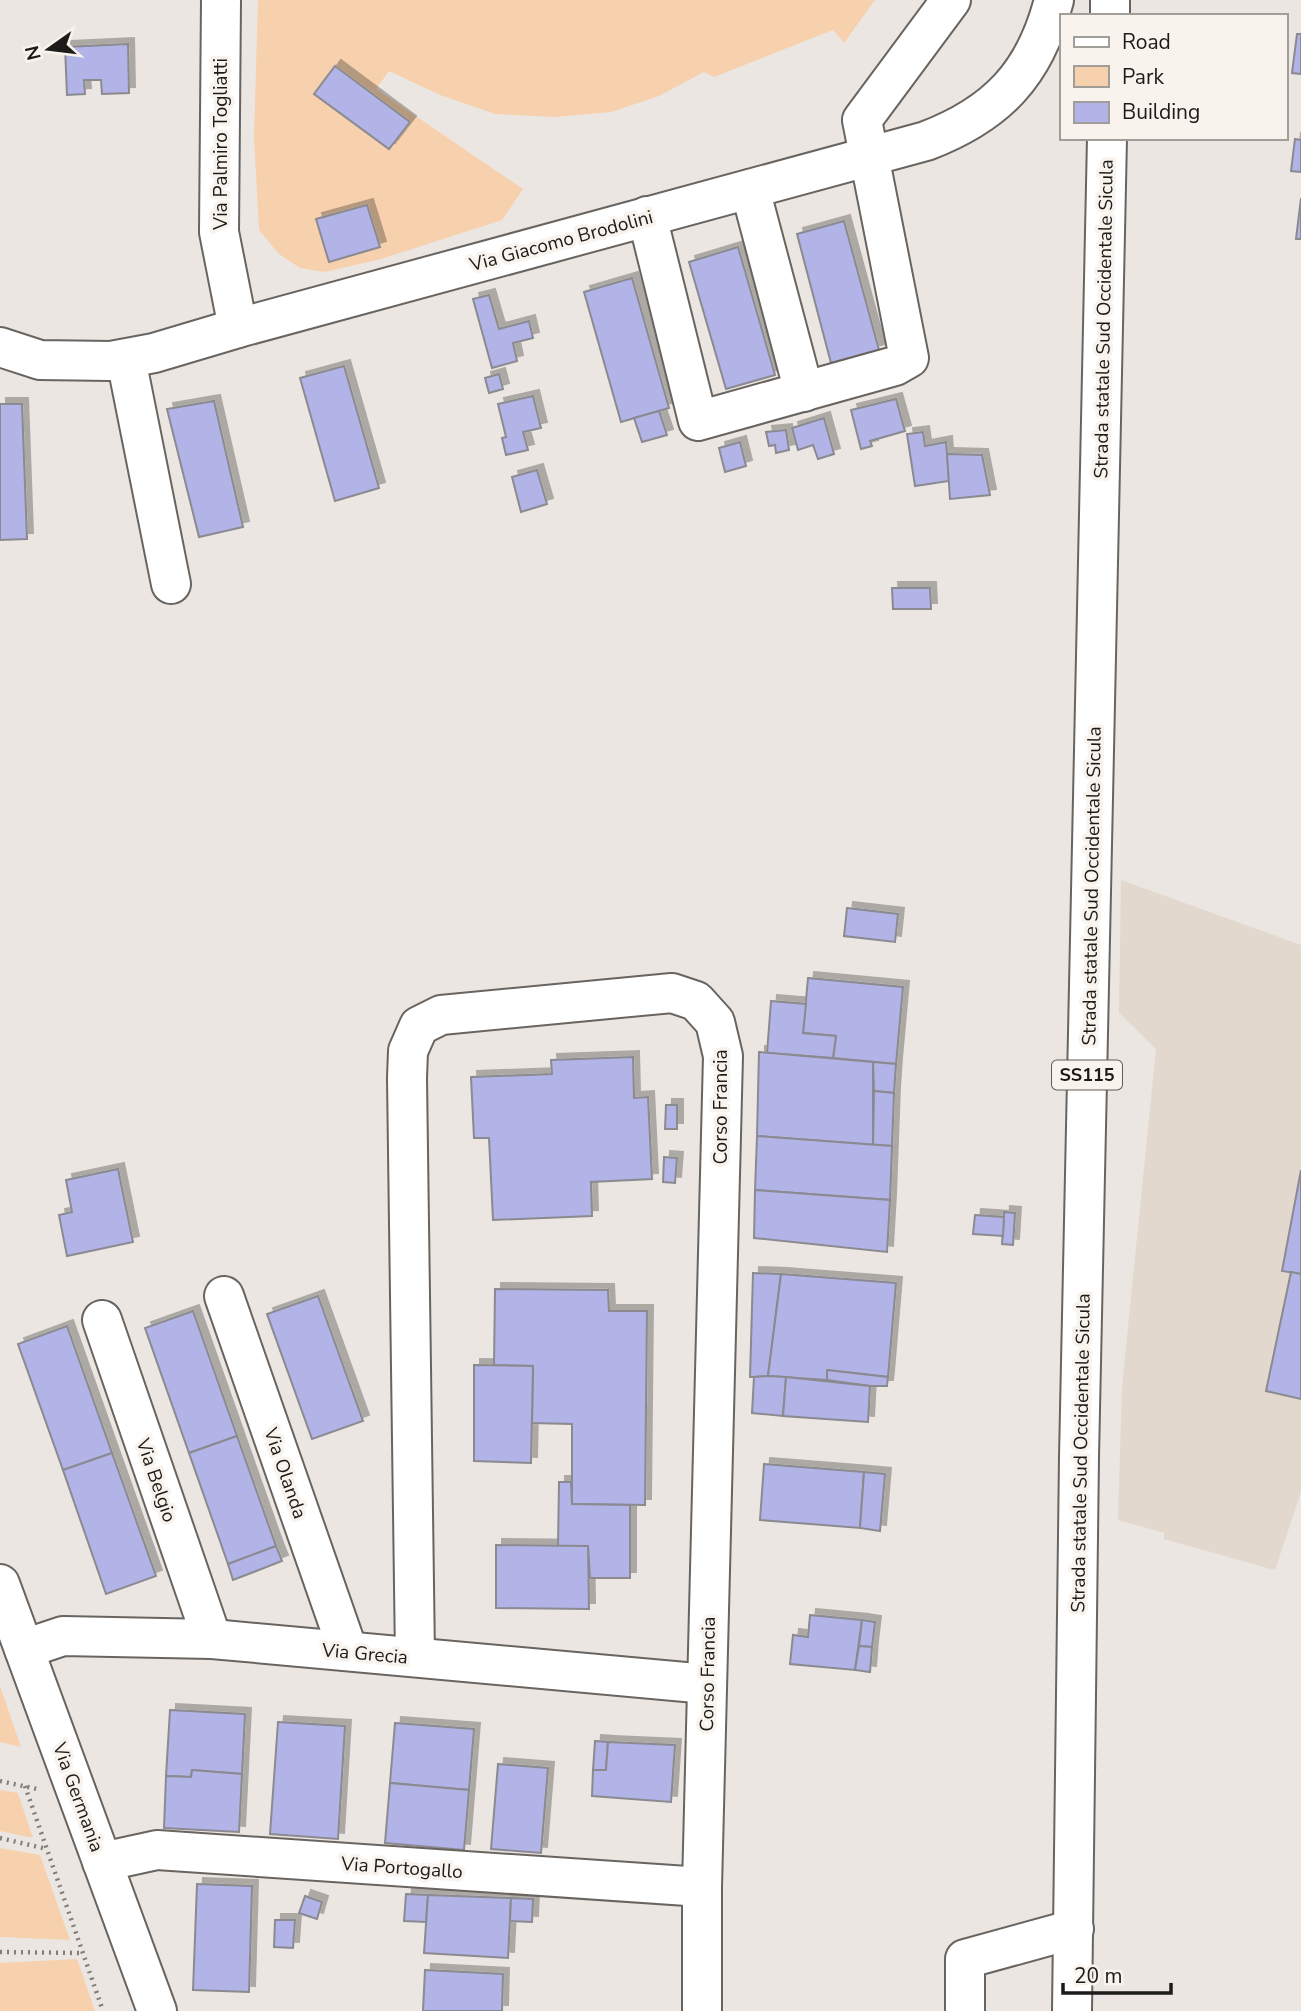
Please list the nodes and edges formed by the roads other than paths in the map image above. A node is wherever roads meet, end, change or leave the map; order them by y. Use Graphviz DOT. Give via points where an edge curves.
graph roads {
  1 [pos="221,0"];
  2 [pos="951,0"];
  3 [pos="1054,0"];
  4 [pos="1107,140"];
  5 [pos="870,157"];
  6 [pos="750,189"];
  7 [pos="647,216"];
  8 [pos="238,328"];
  9 [pos="0,348"];
  10 [pos="126,359"];
  11 [pos="804,392"];
  12 [pos="171,584"];
  13 [pos="223,1296"];
  14 [pos="102,1321"];
  15 [pos="0,1584"];
  16 [pos="212,1639"];
  17 [pos="24,1649"];
  18 [pos="348,1651"];
  19 [pos="415,1657"];
  20 [pos="707,1684"];
  21 [pos="102,1862"];
  22 [pos="702,1887"];
  23 [pos="1074,1929"];
  24 [pos="157,2011"];
  25 [pos="702,2011"];
  26 [pos="965,2011"];
  27 [pos="1072,2011"];
  1 -- 8 [label="street, Via Palmiro Togliatti" via="219,232"];
  2 -- 5 [label="street" via="862,120"];
  3 -- 5 [label="street, Via Giacomo Brodolini" via="1035,54 999,100 952,131"];
  4 -- 23 [label="street, Strada statale Sud Occidentale Sicula / SS115" via="1079,1457"];
  5 -- 6 [label="street, Via Giacomo Brodolini"];
  5 -- 11 [label="street" via="909,358"];
  6 -- 7 [label="street, Via Giacomo Brodolini"];
  6 -- 11 [label="street"];
  7 -- 8 [label="street, Via Giacomo Brodolini"];
  7 -- 11 [label="street" via="698,421"];
  8 -- 10 [label="street, Via Giacomo Brodolini"];
  9 -- 10 [label="street, Via Giacomo Brodolini" via="40,360"];
  10 -- 12 [label="street"];
  13 -- 18 [label="street, Via Olanda"];
  14 -- 16 [label="street, Via Belgio"];
  15 -- 17 [label="street, Via Germania"];
  16 -- 17 [label="street, Via Grecia" via="63,1636"];
  16 -- 18 [label="street, Via Grecia"];
  17 -- 21 [label="street, Via Germania"];
  18 -- 19 [label="street, Via Grecia"];
  19 -- 20 [label="street, Via Grecia"];
  19 -- 20 [label="street, Corso Francia" via="408,1051 419,1026 441,1015 672,993 696,1001 715,1022 723,1056"];
  20 -- 22 [label="street, Corso Francia"];
  21 -- 22 [label="street, Via Portogallo" via="157,1850"];
  21 -- 24 [label="street, Via Germania"];
  22 -- 25 [label="street, Corso Francia"];
  23 -- 26 [label="street" via="965,1959"];
  23 -- 27 [label="street, Strada statale Sud Occidentale Sicula / SS115"];
}
